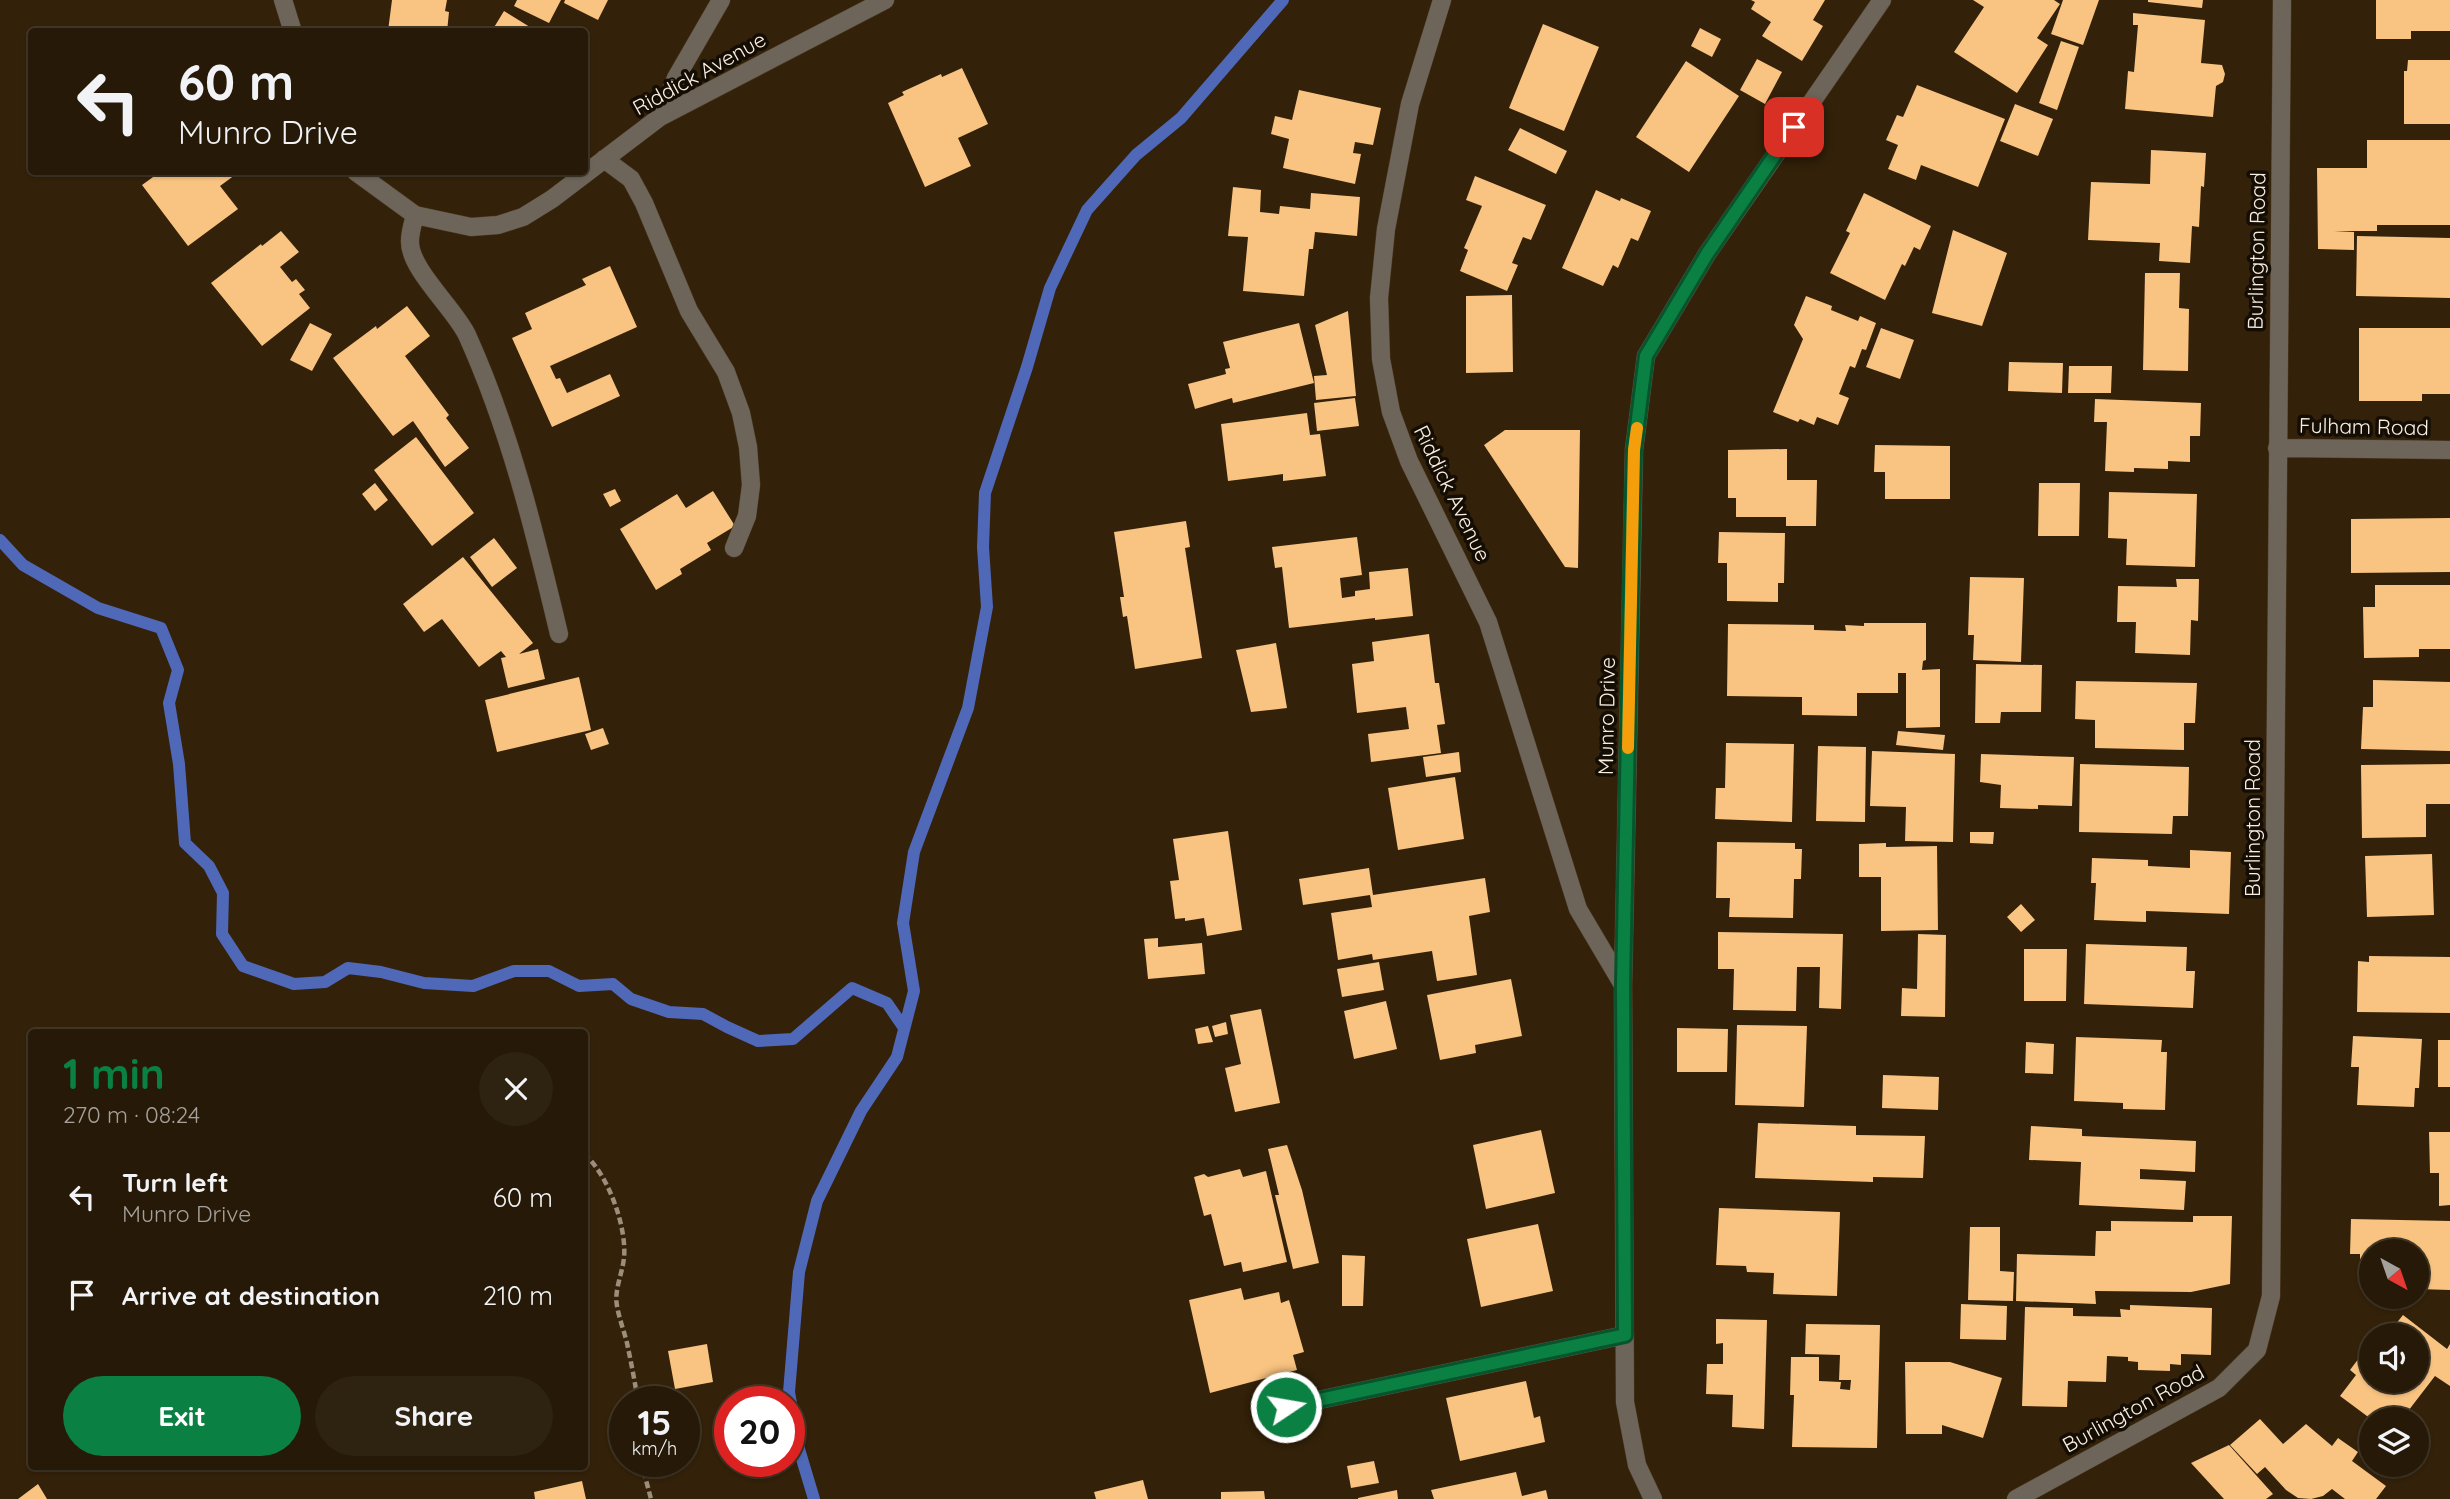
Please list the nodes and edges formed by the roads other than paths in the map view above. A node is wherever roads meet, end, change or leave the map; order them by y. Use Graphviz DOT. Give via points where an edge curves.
graph roads {
  1 [pos="283,0"];
  2 [pos="721,0"];
  3 [pos="885,0"];
  4 [pos="1442,0"];
  5 [pos="1882,0"];
  6 [pos="2282,0"];
  7 [pos="292,28"];
  8 [pos="660,117"];
  9 [pos="604,159"];
  10 [pos="588,171"];
  11 [pos="360,175"];
  12 [pos="582,175"];
  13 [pos="415,215"];
  14 [pos="2277,448"];
  15 [pos="2450,450"];
  16 [pos="734,548"];
  17 [pos="559,634"];
  18 [pos="1623,985"];
  19 [pos="1625,1335"];
  20 [pos="1286,1407"];
  21 [pos="1653,1499"];
  22 [pos="2016,1499"];
  1 -- 7 [label="street"];
  2 -- 8 [label="street" via="676,78"];
  3 -- 8 [label="street, Riddick Avenue"];
  4 -- 18 [label="street, Riddick Avenue" via="1410,104 1386,229 1379,298 1381,359 1391,412 1409,461 1489,622 1578,909"];
  5 -- 18 [label="street, Munro Drive" via="1707,254 1646,356 1634,450"];
  6 -- 14 [label="street, Burlington Road"];
  8 -- 9 [label="street, Riddick Avenue"];
  9 -- 10 [label="street, Riddick Avenue"];
  9 -- 16 [label="street" via="631,179 644,202 689,311 726,372 741,413 751,485 747,516"];
  11 -- 13 [label="street, Riddick Avenue"];
  12 -- 13 [label="street, Riddick Avenue" via="523,217 498,225 471,227"];
  13 -- 17 [label="street" via="409,243 420,270 466,332 530,514"];
  14 -- 15 [label="street, Fulham Road"];
  14 -- 22 [label="street, Burlington Road" via="2271,1296 2257,1350 2219,1388"];
  18 -- 19 [label="street, Munro Drive"];
  19 -- 20 [label="street"];
  19 -- 21 [label="street, Munro Drive" via="1625,1402 1637,1465"];
}
